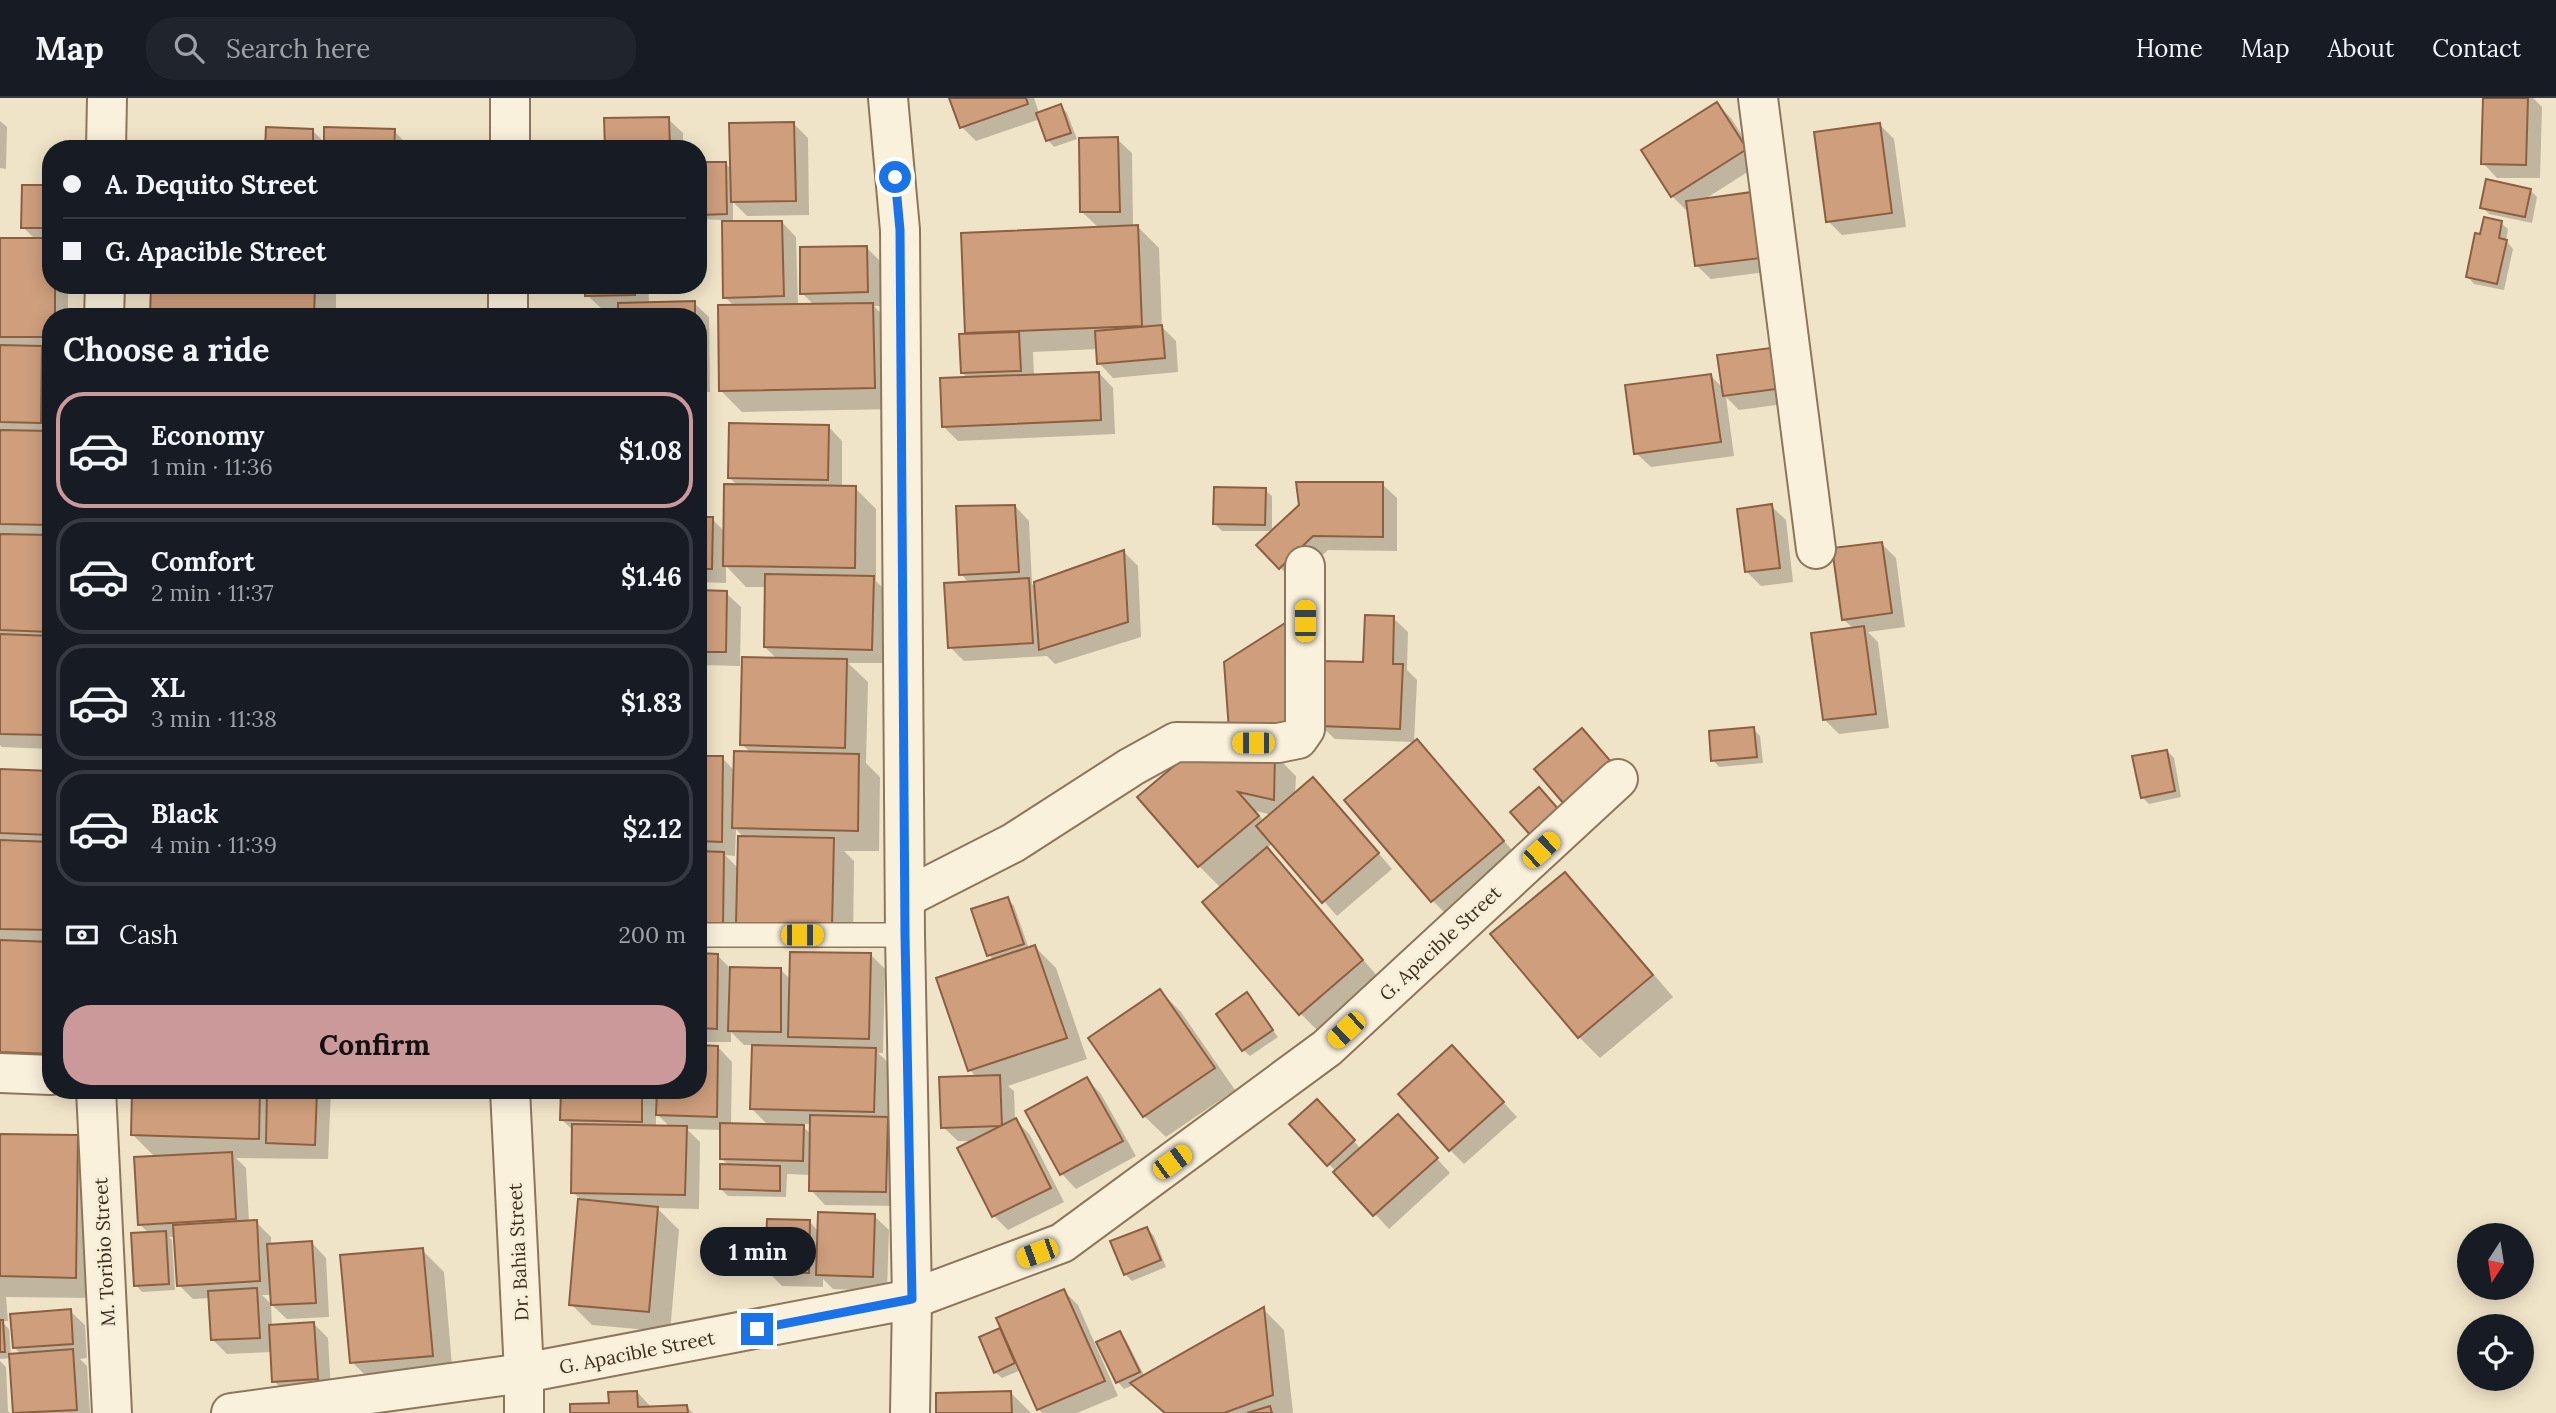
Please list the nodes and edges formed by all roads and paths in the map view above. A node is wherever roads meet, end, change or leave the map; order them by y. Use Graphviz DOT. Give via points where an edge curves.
graph roads {
  1 [pos="107,98"];
  2 [pos="510,98"];
  3 [pos="888,98"];
  4 [pos="1758,98"];
  5 [pos="106,140"];
  6 [pos="510,140"];
  7 [pos="1816,549"];
  8 [pos="1305,566"];
  9 [pos="1618,779"];
  10 [pos="907,897"];
  11 [pos="707,935"];
  12 [pos="905,935"];
  13 [pos="0,1073"];
  14 [pos="42,1075"];
  15 [pos="96,1099"];
  16 [pos="510,1099"];
  17 [pos="912,1299"];
  18 [pos="524,1373"];
  19 [pos="112,1413"];
  20 [pos="231,1413"];
  21 [pos="524,1413"];
  22 [pos="910,1413"];
  1 -- 5 [label="street"];
  2 -- 6 [label="street"];
  3 -- 10 [label="street" via="900,230"];
  4 -- 7 [label="street"];
  8 -- 10 [label="street" via="1305,729 1298,739 1278,743 1176,742 1013,843"];
  9 -- 17 [label="street, G. Apacible Street" via="1327,1048 1062,1244"];
  10 -- 12 [label="street"];
  11 -- 12 [label="lane"];
  12 -- 17 [label="street"];
  13 -- 14 [label="street"];
  15 -- 19 [label="street, M. Toribio Street"];
  16 -- 18 [label="street, Dr. Bahia Street"];
  17 -- 18 [label="street, G. Apacible Street"];
  17 -- 22 [label="street"];
  18 -- 20 [label="street, G. Apacible Street"];
  18 -- 21 [label="street, Dr. Bahia Street"];
}
